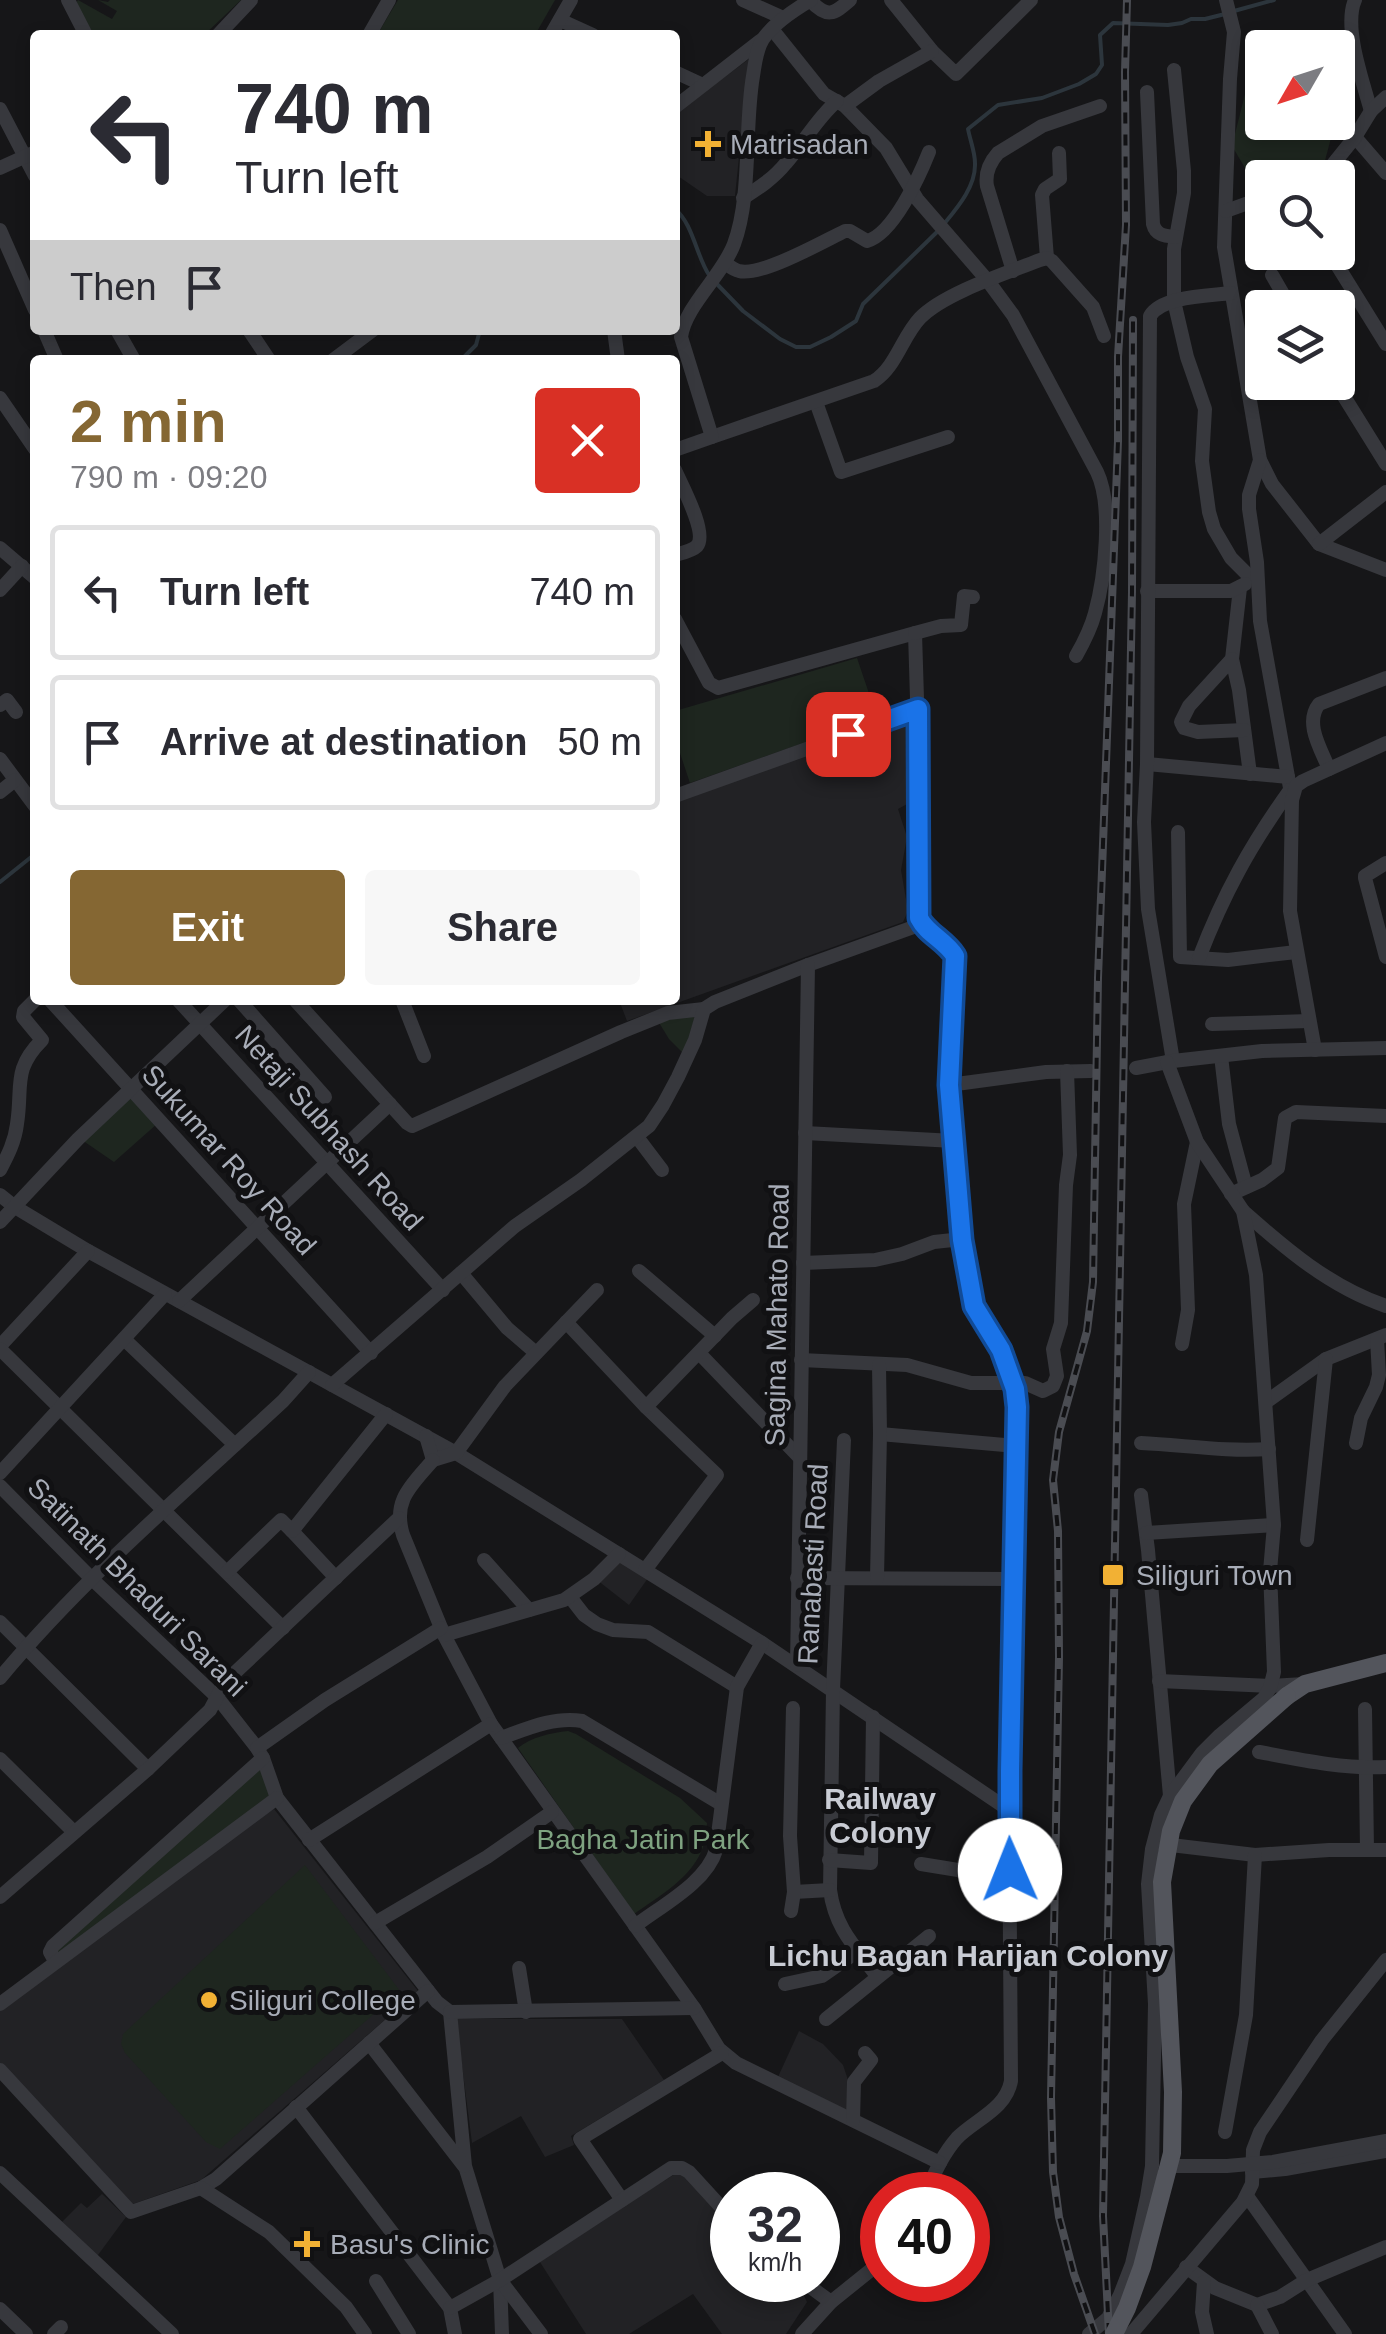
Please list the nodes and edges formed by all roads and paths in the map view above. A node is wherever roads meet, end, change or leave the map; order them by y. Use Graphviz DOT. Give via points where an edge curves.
graph roads {
  1 [pos="68,0"];
  2 [pos="252,0"];
  3 [pos="389,0"];
  4 [pos="571,0"];
  5 [pos="744,0"];
  6 [pos="811,0"];
  7 [pos="850,0"];
  8 [pos="1030,0"];
  9 [pos="1226,0"];
  10 [pos="1355,0"];
  11 [pos="899,3"];
  12 [pos="560,20"];
  13 [pos="773,28"];
  14 [pos="83,30"];
  15 [pos="223,30"];
  16 [pos="373,30"];
  17 [pos="554,30"];
  18 [pos="582,30"];
  19 [pos="932,51"];
  20 [pos="1174,70"];
  21 [pos="680,74"];
  22 [pos="703,85"];
  23 [pos="1148,92"];
  24 [pos="1386,98"];
  25 [pos="680,103"];
  26 [pos="841,104"];
  27 [pos="1100,106"];
  28 [pos="0,109"];
  29 [pos="1371,110"];
  30 [pos="1355,137"];
  31 [pos="1353,140"];
  32 [pos="929,152"];
  33 [pos="30,154"];
  34 [pos="1059,154"];
  35 [pos="1336,160"];
  36 [pos="0,168"];
  37 [pos="1386,173"];
  38 [pos="910,188"];
  39 [pos="743,198"];
  40 [pos="1245,204"];
  41 [pos="1226,211"];
  42 [pos="0,230"];
  43 [pos="1176,237"];
  44 [pos="1047,258"];
  45 [pos="723,267"];
  46 [pos="1340,270"];
  47 [pos="1013,271"];
  48 [pos="1272,274"];
  49 [pos="988,281"];
  50 [pos="1281,290"];
  51 [pos="1231,293"];
  52 [pos="30,299"];
  53 [pos="1174,301"];
  54 [pos="366,335"];
  55 [pos="1104,336"];
  56 [pos="1386,344"];
  57 [pos="340,355"];
  58 [pos="0,398"];
  59 [pos="1345,400"];
  60 [pos="816,402"];
  61 [pos="948,437"];
  62 [pos="712,438"];
  63 [pos="30,442"];
  64 [pos="680,448"];
  65 [pos="1260,460"];
  66 [pos="1386,464"];
  67 [pos="680,482"];
  68 [pos="1386,492"];
  69 [pos="1319,544"];
  70 [pos="0,548"];
  71 [pos="680,553"];
  72 [pos="1257,562"];
  73 [pos="22,566"];
  74 [pos="1386,570"];
  75 [pos="30,573"];
  76 [pos="1245,582"];
  77 [pos="0,590"];
  78 [pos="1147,592"];
  79 [pos="973,597"];
  80 [pos="915,633"];
  81 [pos="681,647"];
  82 [pos="1076,656"];
  83 [pos="1232,659"];
  84 [pos="1386,678"];
  85 [pos="0,705"];
  86 [pos="918,709"];
  87 [pos="16,712"];
  88 [pos="1244,730"];
  89 [pos="1386,743"];
  90 [pos="0,759"];
  91 [pos="1148,764"];
  92 [pos="1328,769"];
  93 [pos="1250,774"];
  94 [pos="15,780"];
  95 [pos="1290,789"];
  96 [pos="0,792"];
  97 [pos="680,794"];
  98 [pos="30,800"];
  99 [pos="1178,832"];
  100 [pos="1386,862"];
  101 [pos="922,924"];
  102 [pos="1296,952"];
  103 [pos="1386,957"];
  104 [pos="1199,958"];
  105 [pos="808,965"];
  106 [pos="30,1005"];
  107 [pos="55,1005"];
  108 [pos="183,1005"];
  109 [pos="220,1005"];
  110 [pos="244,1005"];
  111 [pos="300,1005"];
  112 [pos="404,1005"];
  113 [pos="704,1009"];
  114 [pos="1310,1021"];
  115 [pos="200,1024"];
  116 [pos="1212,1024"];
  117 [pos="1386,1048"];
  118 [pos="1315,1050"];
  119 [pos="424,1056"];
  120 [pos="1220,1056"];
  121 [pos="1170,1062"];
  122 [pos="1136,1068"];
  123 [pos="1067,1071"];
  124 [pos="1091,1071"];
  125 [pos="949,1085"];
  126 [pos="131,1088"];
  127 [pos="325,1097"];
  128 [pos="390,1104"];
  129 [pos="1386,1116"];
  130 [pos="805,1133"];
  131 [pos="636,1138"];
  132 [pos="954,1142"];
  133 [pos="1196,1142"];
  134 [pos="327,1162"];
  135 [pos="0,1170"];
  136 [pos="662,1170"];
  137 [pos="1246,1187"];
  138 [pos="1231,1194"];
  139 [pos="0,1195"];
  140 [pos="15,1207"];
  141 [pos="1243,1211"];
  142 [pos="0,1222"];
  143 [pos="257,1228"];
  144 [pos="962,1240"];
  145 [pos="88,1251"];
  146 [pos="803,1263"];
  147 [pos="640,1271"];
  148 [pos="461,1273"];
  149 [pos="443,1290"];
  150 [pos="597,1290"];
  151 [pos="172,1297"];
  152 [pos="754,1300"];
  153 [pos="1386,1306"];
  154 [pos="566,1322"];
  155 [pos="715,1336"];
  156 [pos="1381,1337"];
  157 [pos="124,1338"];
  158 [pos="1182,1344"];
  159 [pos="0,1348"];
  160 [pos="371,1353"];
  161 [pos="536,1353"];
  162 [pos="699,1353"];
  163 [pos="1326,1359"];
  164 [pos="802,1360"];
  165 [pos="879,1365"];
  166 [pos="310,1372"];
  167 [pos="1014,1384"];
  168 [pos="332,1385"];
  169 [pos="1266,1402"];
  170 [pos="646,1407"];
  171 [pos="60,1408"];
  172 [pos="386,1414"];
  173 [pos="880,1434"];
  174 [pos="426,1436"];
  175 [pos="844,1440"];
  176 [pos="1141,1443"];
  177 [pos="1356,1444"];
  178 [pos="235,1446"];
  179 [pos="1016,1446"];
  180 [pos="1269,1449"];
  181 [pos="456,1453"];
  182 [pos="800,1458"];
  183 [pos="433,1460"];
  184 [pos="0,1473"];
  185 [pos="0,1486"];
  186 [pos="1141,1494"];
  187 [pos="165,1511"];
  188 [pos="399,1518"];
  189 [pos="1274,1524"];
  190 [pos="292,1531"];
  191 [pos="1146,1533"];
  192 [pos="1307,1540"];
  193 [pos="619,1554"];
  194 [pos="484,1560"];
  195 [pos="646,1570"];
  196 [pos="227,1572"];
  197 [pos="336,1578"];
  198 [pos="798,1578"];
  199 [pos="837,1578"];
  200 [pos="877,1578"];
  201 [pos="1013,1579"];
  202 [pos="92,1580"];
  203 [pos="570,1597"];
  204 [pos="529,1610"];
  205 [pos="0,1622"];
  206 [pos="283,1628"];
  207 [pos="443,1631"];
  208 [pos="762,1643"];
  209 [pos="26,1648"];
  210 [pos="1386,1663"];
  211 [pos="796,1665"];
  212 [pos="0,1678"];
  213 [pos="1159,1680"];
  214 [pos="737,1687"];
  215 [pos="833,1690"];
  216 [pos="1279,1691"];
  217 [pos="217,1696"];
  218 [pos="793,1708"];
  219 [pos="1365,1709"];
  220 [pos="874,1718"];
  221 [pos="492,1724"];
  222 [pos="501,1738"];
  223 [pos="1259,1752"];
  224 [pos="260,1753"];
  225 [pos="0,1759"];
  226 [pos="1386,1767"];
  227 [pos="1364,1768"];
  228 [pos="148,1769"];
  229 [pos="1170,1796"];
  230 [pos="277,1798"];
  231 [pos="721,1804"];
  232 [pos="1009,1810"];
  233 [pos="552,1812"];
  234 [pos="74,1832"];
  235 [pos="308,1840"];
  236 [pos="1171,1845"];
  237 [pos="1367,1850"];
  238 [pos="1386,1850"];
  239 [pos="1255,1855"];
  240 [pos="829,1860"];
  241 [pos="921,1864"];
  242 [pos="830,1890"];
  243 [pos="794,1892"];
  244 [pos="1011,1892"];
  245 [pos="0,1898"];
  246 [pos="791,1911"];
  247 [pos="375,1924"];
  248 [pos="635,1926"];
  249 [pos="929,1936"];
  250 [pos="858,1950"];
  251 [pos="1386,1960"];
  252 [pos="56,1961"];
  253 [pos="519,1968"];
  254 [pos="877,1976"];
  255 [pos="785,1984"];
  256 [pos="428,1990"];
  257 [pos="0,2004"];
  258 [pos="694,2008"];
  259 [pos="450,2012"];
  260 [pos="526,2012"];
  261 [pos="826,2020"];
  262 [pos="369,2043"];
  263 [pos="722,2053"];
  264 [pos="866,2053"];
  265 [pos="0,2070"];
  266 [pos="296,2107"];
  267 [pos="853,2120"];
  268 [pos="1225,2132"];
  269 [pos="1386,2140"];
  270 [pos="1386,2151"];
  271 [pos="940,2163"];
  272 [pos="465,2166"];
  273 [pos="1168,2166"];
  274 [pos="1252,2166"];
  275 [pos="936,2172"];
  276 [pos="0,2173"];
  277 [pos="201,2188"];
  278 [pos="710,2194"];
  279 [pos="1247,2196"];
  280 [pos="622,2200"];
  281 [pos="1386,2246"];
  282 [pos="1186,2267"];
  283 [pos="860,2279"];
  284 [pos="376,2280"];
  285 [pos="500,2280"];
  286 [pos="1307,2280"];
  287 [pos="1204,2282"];
  288 [pos="840,2295"];
  289 [pos="831,2302"];
  290 [pos="1256,2305"];
  291 [pos="450,2308"];
  292 [pos="0,2309"];
  293 [pos="1126,2329"];
  294 [pos="26,2334"];
  295 [pos="172,2334"];
  296 [pos="366,2334"];
  297 [pos="408,2334"];
  298 [pos="456,2334"];
  299 [pos="502,2334"];
  300 [pos="541,2334"];
  301 [pos="802,2334"];
  302 [pos="1089,2334"];
  303 [pos="1207,2334"];
  304 [pos="1272,2334"];
  305 [pos="1345,2334"];
  1 -- 14 [label="street"];
  2 -- 15 [label="street"];
  3 -- 16 [label="street"];
  4 -- 12 [label="street"];
  5 -- 13 [label="street"];
  6 -- 7 [label="street" via="830,14"];
  6 -- 13 [label="street"];
  8 -- 19 [label="street" via="956,74"];
  9 -- 41 [label="street" via="1234,32"];
  10 -- 29 [label="street" via="1352,28"];
  11 -- 19 [label="street"];
  12 -- 17 [label="street"];
  12 -- 18 [label="street"];
  13 -- 22 [label="street"];
  13 -- 26 [label="street" via="814,83"];
  13 -- 39 [label="street" via="756,56"];
  19 -- 26 [label="street"];
  20 -- 43 [label="street" via="1184,172"];
  21 -- 22 [label="street"];
  22 -- 25 [label="street"];
  23 -- 43 [label="street" via="1154,230"];
  24 -- 29 [label="street"];
  26 -- 38 [label="street" via="886,148"];
  26 -- 39 [label="street" via="821,116 774,176"];
  27 -- 47 [label="street" via="1042,126 992,160 987,186"];
  28 -- 33 [label="street"];
  29 -- 30 [label="street"];
  30 -- 37 [label="street"];
  31 -- 35 [label="street"];
  32 -- 38 [label="street"];
  33 -- 36 [label="street"];
  34 -- 44 [label="street" via="1060,180 1042,195"];
  38 -- 45 [label="street" via="874,240 844,231 762,268"];
  38 -- 49 [label="street"];
  39 -- 45 [label="street"];
  40 -- 41 [label="street"];
  41 -- 51 [label="street"];
  42 -- 52 [label="street"];
  43 -- 53 [label="street"];
  44 -- 47 [label="street"];
  44 -- 55 [label="street" via="1089,302"];
  45 -- 62 [label="street" via="681,337"];
  46 -- 56 [label="street"];
  47 -- 49 [label="street"];
  48 -- 50 [label="street"];
  49 -- 60 [label="street" via="929,310 880,378"];
  49 -- 82 [label="street" via="1028,340 1104,489 1100,594"];
  51 -- 53 [label="street"];
  51 -- 65 [label="street"];
  53 -- 76 [label="street" via="1205,409 1202,461 1209,512"];
  53 -- 78 [label="street" via="1150,316"];
  54 -- 57 [label="street"];
  58 -- 63 [label="street"];
  59 -- 66 [label="street"];
  60 -- 61 [label="street" via="841,472"];
  60 -- 62 [label="street"];
  62 -- 64 [label="street"];
  65 -- 69 [label="street"];
  65 -- 72 [label="street" via="1249,495"];
  67 -- 71 [label="street" via="701,538"];
  68 -- 69 [label="street"];
  69 -- 74 [label="street"];
  70 -- 73 [label="street"];
  72 -- 76 [label="street"];
  72 -- 95 [label="street" via="1260,621"];
  73 -- 75 [label="street"];
  73 -- 77 [label="street"];
  76 -- 78 [label="street" via="1232,590"];
  76 -- 83 [label="street"];
  78 -- 91 [label="street"];
  79 -- 80 [label="street" via="964,596 961,624"];
  80 -- 81 [label="street" via="722,688 708,682"];
  80 -- 86 [label="street"];
  83 -- 88 [label="street"];
  83 -- 88 [label="street" via="1181,722 1198,732"];
  84 -- 92 [label="street" via="1313,711"];
  85 -- 87 [label="street" via="7,700"];
  86 -- 97 [label="street"];
  86 -- 101 [label="street"];
  88 -- 93 [label="street"];
  89 -- 92 [label="street"];
  90 -- 94 [label="street"];
  91 -- 93 [label="street"];
  91 -- 121 [label="street" via="1148,908"];
  92 -- 95 [label="street"];
  93 -- 95 [label="street"];
  94 -- 96 [label="street"];
  94 -- 98 [label="street"];
  95 -- 102 [label="street"];
  95 -- 104 [label="street" via="1244,858"];
  99 -- 104 [label="street" via="1180,957"];
  100 -- 103 [label="street" via="1365,878"];
  101 -- 105 [label="street"];
  101 -- 125 [label="street" via="955,956"];
  102 -- 104 [label="street"];
  102 -- 114 [label="street"];
  105 -- 113 [label="street"];
  105 -- 130 [label="street, Sagina Mahato Road"];
  106 -- 135 [label="street" via="23,1017 42,1040 22,1066 14,1140"];
  107 -- 126 [label="street, Sukumar Roy Road"];
  108 -- 115 [label="street, Netaji Subhash Road"];
  109 -- 115 [label="street"];
  110 -- 127 [label="street"];
  111 -- 128 [label="street"];
  112 -- 119 [label="street"];
  113 -- 128 [label="street" via="637,1026 415,1125"];
  113 -- 131 [label="street" via="669,1094"];
  114 -- 116 [label="street"];
  114 -- 118 [label="street"];
  115 -- 126 [label="street"];
  115 -- 134 [label="street, Netaji Subhash Road"];
  117 -- 118 [label="street"];
  118 -- 120 [label="street"];
  120 -- 121 [label="street"];
  120 -- 137 [label="street"];
  121 -- 122 [label="street"];
  121 -- 133 [label="street"];
  123 -- 124 [label="street"];
  123 -- 125 [label="street"];
  123 -- 167 [label="street" via="1070,1155 1061,1323 1053,1349 1056,1382 1049,1390"];
  125 -- 132 [label="street"];
  126 -- 140 [label="street"];
  126 -- 143 [label="street, Sukumar Roy Road"];
  128 -- 134 [label="street"];
  129 -- 137 [label="street" via="1296,1112 1285,1118 1278,1168"];
  130 -- 132 [label="street"];
  130 -- 146 [label="street, Sagina Mahato Road"];
  131 -- 136 [label="street"];
  131 -- 148 [label="street"];
  132 -- 144 [label="street"];
  133 -- 138 [label="street"];
  133 -- 158 [label="street" via="1184,1204 1188,1310"];
  134 -- 143 [label="street"];
  134 -- 149 [label="street, Netaji Subhash Road"];
  137 -- 138 [label="street"];
  138 -- 141 [label="street"];
  139 -- 140 [label="street"];
  140 -- 142 [label="street"];
  140 -- 145 [label="street"];
  141 -- 153 [label="street" via="1329,1280"];
  141 -- 169 [label="street" via="1256,1276"];
  143 -- 151 [label="street"];
  143 -- 160 [label="street, Sukumar Roy Road"];
  144 -- 146 [label="street" via="876,1260"];
  144 -- 167 [label="street" via="974,1306"];
  145 -- 151 [label="street"];
  145 -- 159 [label="street"];
  146 -- 164 [label="street, Sagina Mahato Road"];
  147 -- 155 [label="street"];
  148 -- 149 [label="street"];
  148 -- 161 [label="street"];
  149 -- 160 [label="street"];
  150 -- 154 [label="street"];
  151 -- 157 [label="street"];
  151 -- 166 [label="street"];
  152 -- 155 [label="street"];
  154 -- 161 [label="street"];
  154 -- 170 [label="street"];
  155 -- 162 [label="street"];
  156 -- 163 [label="street"];
  156 -- 177 [label="street" via="1376,1387"];
  157 -- 171 [label="street"];
  157 -- 178 [label="street"];
  159 -- 171 [label="street"];
  160 -- 168 [label="street"];
  161 -- 181 [label="street"];
  162 -- 170 [label="street"];
  162 -- 182 [label="street"];
  163 -- 169 [label="street"];
  163 -- 192 [label="street"];
  164 -- 165 [label="street"];
  164 -- 182 [label="street, Sagina Mahato Road"];
  165 -- 167 [label="street" via="908,1365 971,1384"];
  165 -- 173 [label="street"];
  166 -- 168 [label="street"];
  166 -- 178 [label="street"];
  167 -- 179 [label="street"];
  168 -- 172 [label="street"];
  169 -- 180 [label="street"];
  170 -- 195 [label="street" via="717,1476"];
  171 -- 184 [label="street"];
  171 -- 187 [label="street"];
  172 -- 174 [label="street"];
  172 -- 190 [label="street"];
  173 -- 179 [label="street"];
  173 -- 200 [label="street"];
  174 -- 181 [label="street"];
  174 -- 183 [label="street"];
  175 -- 199 [label="street, Ranabasti Road"];
  176 -- 180 [label="street"];
  178 -- 187 [label="street"];
  179 -- 201 [label="street"];
  180 -- 189 [label="street"];
  181 -- 183 [label="street"];
  181 -- 193 [label="street"];
  182 -- 198 [label="street, Sagina Mahato Road"];
  183 -- 188 [label="street" via="408,1490"];
  185 -- 202 [label="street, Satinath Bhaduri Sarani"];
  186 -- 191 [label="street"];
  187 -- 196 [label="street"];
  187 -- 202 [label="street"];
  188 -- 197 [label="street"];
  188 -- 207 [label="street"];
  189 -- 191 [label="street"];
  189 -- 216 [label="street" via="1270,1571"];
  190 -- 196 [label="street" via="281,1520"];
  190 -- 197 [label="street"];
  191 -- 213 [label="street"];
  193 -- 195 [label="street"];
  193 -- 203 [label="street"];
  194 -- 204 [label="street"];
  195 -- 208 [label="street"];
  196 -- 206 [label="street"];
  197 -- 206 [label="street"];
  198 -- 199 [label="street"];
  198 -- 211 [label="street, Sagina Mahato Road"];
  199 -- 200 [label="street"];
  199 -- 215 [label="street, Ranabasti Road"];
  200 -- 201 [label="street"];
  201 -- 232 [label="street"];
  202 -- 209 [label="street"];
  202 -- 217 [label="street, Satinath Bhaduri Sarani"];
  203 -- 204 [label="street"];
  203 -- 214 [label="street" via="597,1624 648,1632"];
  204 -- 207 [label="street"];
  205 -- 209 [label="street"];
  206 -- 217 [label="street"];
  207 -- 221 [label="street"];
  207 -- 224 [label="street" via="325,1700"];
  208 -- 211 [label="street"];
  208 -- 214 [label="street"];
  209 -- 212 [label="street"];
  209 -- 228 [label="street"];
  210 -- 216 [label="main road"];
  211 -- 215 [label="street"];
  213 -- 216 [label="street"];
  213 -- 229 [label="street"];
  214 -- 231 [label="street"];
  215 -- 220 [label="street"];
  215 -- 240 [label="street, Ranabasti Road"];
  216 -- 229 [label="street" via="1220,1734"];
  216 -- 273 [label="main road, bridge" via="1200,1776 1166,1848 1174,2120"];
  217 -- 224 [label="street, Satinath Bhaduri Sarani"];
  217 -- 228 [label="street"];
  218 -- 243 [label="street"];
  219 -- 227 [label="street"];
  220 -- 232 [label="street"];
  220 -- 240 [label="street" via="871,1863"];
  221 -- 222 [label="street"];
  221 -- 235 [label="street"];
  222 -- 231 [label="street" via="546,1723 582,1721"];
  222 -- 233 [label="street"];
  223 -- 227 [label="street"];
  224 -- 230 [label="street, Satinath Bhaduri Sarani"];
  224 -- 252 [label="street" via="53,1946"];
  225 -- 234 [label="street"];
  226 -- 227 [label="street"];
  227 -- 237 [label="street"];
  228 -- 234 [label="street"];
  229 -- 293 [label="street" via="1149,1866 1152,2166 1120,2295"];
  230 -- 235 [label="street, Satinath Bhaduri Sarani"];
  230 -- 252 [label="street"];
  231 -- 248 [label="street" via="709,1868"];
  232 -- 244 [label="street"];
  233 -- 247 [label="street"];
  233 -- 248 [label="street"];
  234 -- 245 [label="street"];
  235 -- 247 [label="street, Satinath Bhaduri Sarani"];
  236 -- 239 [label="street"];
  237 -- 238 [label="street"];
  237 -- 239 [label="street"];
  239 -- 268 [label="street" via="1246,2015"];
  240 -- 242 [label="street, Ranabasti Road"];
  241 -- 244 [label="street" via="958,1870"];
  242 -- 243 [label="street"];
  242 -- 250 [label="street, Ranabasti Road" via="836,1921"];
  243 -- 246 [label="street"];
  244 -- 271 [label="street" via="1010,2088"];
  247 -- 256 [label="street, Satinath Bhaduri Sarani"];
  248 -- 258 [label="street"];
  249 -- 254 [label="street"];
  250 -- 254 [label="street, Ranabasti Road"];
  250 -- 255 [label="street" via="822,1976"];
  251 -- 274 [label="street" via="1268,2119 1255,2140"];
  252 -- 257 [label="street"];
  253 -- 260 [label="street"];
  254 -- 261 [label="street"];
  256 -- 259 [label="street, Satinath Bhaduri Sarani"];
  256 -- 262 [label="street"];
  258 -- 260 [label="street"];
  258 -- 263 [label="street"];
  259 -- 260 [label="street"];
  259 -- 272 [label="street"];
  262 -- 266 [label="street"];
  262 -- 272 [label="street"];
  263 -- 267 [label="street"];
  263 -- 280 [label="street" via="580,2139"];
  264 -- 267 [label="street" via="872,2060 854,2082"];
  265 -- 277 [label="street" via="131,2212"];
  266 -- 277 [label="street"];
  266 -- 291 [label="street"];
  267 -- 271 [label="street"];
  269 -- 273 [label="street, bridge" via="1273,2162"];
  269 -- 274 [label="street"];
  270 -- 274 [label="street" via="1292,2168"];
  271 -- 275 [label="street"];
  272 -- 285 [label="street"];
  273 -- 293 [label="main road, bridge"];
  274 -- 279 [label="street"];
  276 -- 295 [label="street"];
  277 -- 296 [label="street" via="269,2232"];
  278 -- 280 [label="street" via="689,2172 671,2168"];
  279 -- 282 [label="street"];
  279 -- 286 [label="street"];
  280 -- 285 [label="street"];
  281 -- 286 [label="street"];
  282 -- 287 [label="street"];
  282 -- 293 [label="street"];
  283 -- 288 [label="street"];
  284 -- 297 [label="street"];
  285 -- 291 [label="street"];
  285 -- 299 [label="street"];
  285 -- 300 [label="street"];
  286 -- 290 [label="street"];
  286 -- 305 [label="street"];
  287 -- 290 [label="street"];
  287 -- 303 [label="street"];
  289 -- 301 [label="street"];
  290 -- 304 [label="street"];
  291 -- 298 [label="street"];
  292 -- 294 [label="street"];
  293 -- 302 [label="street"];
}
